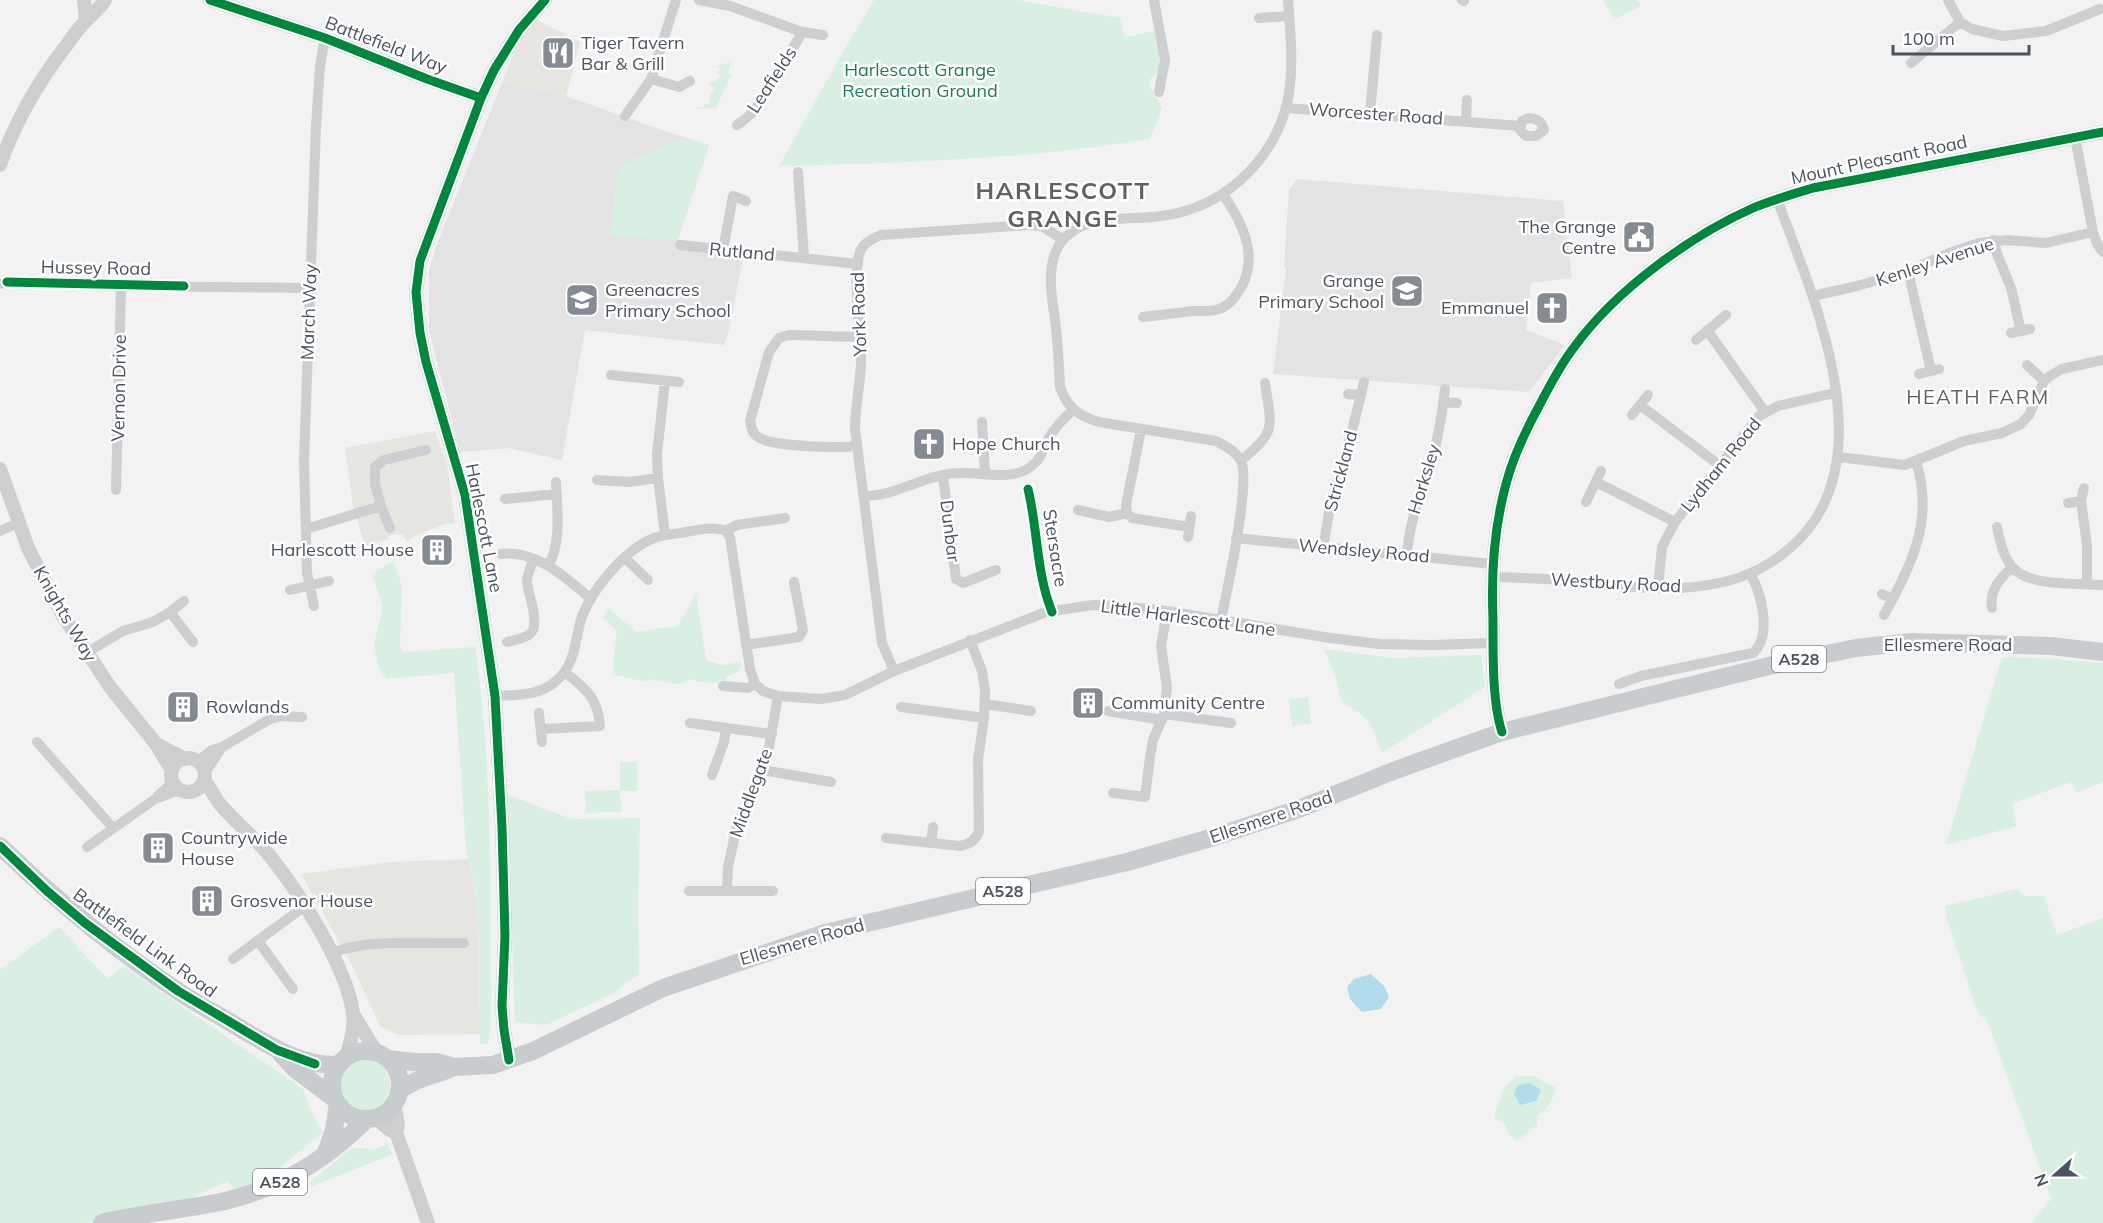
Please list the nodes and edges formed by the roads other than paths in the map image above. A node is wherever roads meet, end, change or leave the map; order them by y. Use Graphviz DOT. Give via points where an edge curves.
graph roads {
  1 [pos="84,0"];
  2 [pos="105,0"];
  3 [pos="210,0"];
  4 [pos="545,0"];
  5 [pos="676,0"];
  6 [pos="699,0"];
  7 [pos="1154,0"];
  8 [pos="1288,0"];
  9 [pos="1948,0"];
  10 [pos="2100,8"];
  11 [pos="1289,16"];
  12 [pos="1258,18"];
  13 [pos="86,21"];
  14 [pos="1960,22"];
  15 [pos="802,32"];
  16 [pos="823,35"];
  17 [pos="1377,35"];
  18 [pos="325,38"];
  19 [pos="1911,62"];
  20 [pos="651,80"];
  21 [pos="690,81"];
  22 [pos="1157,84"];
  23 [pos="481,98"];
  24 [pos="1467,100"];
  25 [pos="1286,108"];
  26 [pos="1370,114"];
  27 [pos="625,116"];
  28 [pos="1466,121"];
  29 [pos="737,125"];
  30 [pos="1520,126"];
  31 [pos="2103,132"];
  32 [pos="2075,137"];
  33 [pos="0,165"];
  34 [pos="798,172"];
  35 [pos="1223,194"];
  36 [pos="1776,199"];
  37 [pos="746,201"];
  38 [pos="2093,232"];
  39 [pos="1063,240"];
  40 [pos="1994,240"];
  41 [pos="680,245"];
  42 [pos="723,250"];
  43 [pos="2103,252"];
  44 [pos="804,257"];
  45 [pos="858,264"];
  46 [pos="1908,272"];
  47 [pos="2,281"];
  48 [pos="121,286"];
  49 [pos="309,288"];
  50 [pos="1813,296"];
  51 [pos="1726,315"];
  52 [pos="1143,317"];
  53 [pos="1707,330"];
  54 [pos="2021,331"];
  55 [pos="861,337"];
  56 [pos="1696,340"];
  57 [pos="2103,360"];
  58 [pos="2027,365"];
  59 [pos="1919,374"];
  60 [pos="611,375"];
  61 [pos="665,381"];
  62 [pos="2044,381"];
  63 [pos="679,382"];
  64 [pos="1364,382"];
  65 [pos="1265,383"];
  66 [pos="1445,389"];
  67 [pos="1835,393"];
  68 [pos="1348,394"];
  69 [pos="1361,395"];
  70 [pos="1648,395"];
  71 [pos="1443,402"];
  72 [pos="1457,403"];
  73 [pos="1640,405"];
  74 [pos="1073,410"];
  75 [pos="1765,412"];
  76 [pos="1632,415"];
  77 [pos="982,422"];
  78 [pos="1141,430"];
  79 [pos="856,447"];
  80 [pos="426,450"];
  81 [pos="1839,457"];
  82 [pos="1241,460"];
  83 [pos="1916,462"];
  84 [pos="1719,465"];
  85 [pos="0,469"];
  86 [pos="1601,471"];
  87 [pos="986,474"];
  88 [pos="943,475"];
  89 [pos="658,478"];
  90 [pos="597,480"];
  91 [pos="556,482"];
  92 [pos="1596,482"];
  93 [pos="2084,488"];
  94 [pos="116,490"];
  95 [pos="557,494"];
  96 [pos="864,496"];
  97 [pos="505,499"];
  98 [pos="2081,501"];
  99 [pos="1586,502"];
  100 [pos="2068,503"];
  101 [pos="381,506"];
  102 [pos="1078,510"];
  103 [pos="1127,513"];
  104 [pos="1191,516"];
  105 [pos="1675,522"];
  106 [pos="780,523"];
  107 [pos="18,524"];
  108 [pos="1997,527"];
  109 [pos="390,528"];
  110 [pos="306,529"];
  111 [pos="0,531"];
  112 [pos="726,531"];
  113 [pos="665,535"];
  114 [pos="1236,538"];
  115 [pos="1323,548"];
  116 [pos="501,554"];
  117 [pos="1407,555"];
  118 [pos="625,558"];
  119 [pos="534,559"];
  120 [pos="548,566"];
  121 [pos="2012,567"];
  122 [pos="996,570"];
  123 [pos="1492,570"];
  124 [pos="1751,575"];
  125 [pos="648,580"];
  126 [pos="329,581"];
  127 [pos="2087,584"];
  128 [pos="2103,585"];
  129 [pos="309,586"];
  130 [pos="792,588"];
  131 [pos="1658,588"];
  132 [pos="290,590"];
  133 [pos="1882,594"];
  134 [pos="591,599"];
  135 [pos="1893,599"];
  136 [pos="184,601"];
  137 [pos="1987,602"];
  138 [pos="314,606"];
  139 [pos="1167,611"];
  140 [pos="170,612"];
  141 [pos="1884,615"];
  142 [pos="1221,620"];
  143 [pos="970,640"];
  144 [pos="193,642"];
  145 [pos="507,642"];
  146 [pos="1493,643"];
  147 [pos="746,645"];
  148 [pos="2103,652"];
  149 [pos="86,653"];
  150 [pos="894,670"];
  151 [pos="565,672"];
  152 [pos="755,684"];
  153 [pos="1619,684"];
  154 [pos="723,686"];
  155 [pos="495,696"];
  156 [pos="778,696"];
  157 [pos="985,704"];
  158 [pos="901,707"];
  159 [pos="1031,711"];
  160 [pos="1108,711"];
  161 [pos="539,713"];
  162 [pos="302,717"];
  163 [pos="1163,717"];
  164 [pos="984,718"];
  165 [pos="690,723"];
  166 [pos="1231,723"];
  167 [pos="541,729"];
  168 [pos="726,729"];
  169 [pos="1503,732"];
  170 [pos="772,734"];
  171 [pos="37,742"];
  172 [pos="542,742"];
  173 [pos="156,744"];
  174 [pos="198,768"];
  175 [pos="762,770"];
  176 [pos="712,775"];
  177 [pos="175,781"];
  178 [pos="831,783"];
  179 [pos="195,791"];
  180 [pos="1113,793"];
  181 [pos="219,803"];
  182 [pos="933,826"];
  183 [pos="113,828"];
  184 [pos="886,838"];
  185 [pos="931,843"];
  186 [pos="0,846"];
  187 [pos="87,847"];
  188 [pos="689,891"];
  189 [pos="727,891"];
  190 [pos="773,891"];
  191 [pos="305,906"];
  192 [pos="258,941"];
  193 [pos="464,943"];
  194 [pos="332,953"];
  195 [pos="233,959"];
  196 [pos="292,989"];
  197 [pos="353,1014"];
  198 [pos="277,1050"];
  199 [pos="382,1056"];
  200 [pos="509,1060"];
  201 [pos="342,1061"];
  202 [pos="454,1067"];
  203 [pos="397,1097"];
  204 [pos="336,1102"];
  205 [pos="371,1119"];
  206 [pos="396,1132"];
  207 [pos="326,1153"];
  208 [pos="102,1223"];
  209 [pos="428,1223"];
  1 -- 13 [label="street"];
  2 -- 13 [label="street"];
  3 -- 18 [label="street, Battlefield Way"];
  4 -- 23 [label="street, Harlescott Lane" via="519,30"];
  5 -- 20 [label="street"];
  6 -- 15 [label="street, Leafields" via="730,6"];
  7 -- 22 [label="street" via="1165,60"];
  8 -- 11 [label="street"];
  9 -- 14 [label="street"];
  10 -- 14 [label="street" via="2059,27 2020,35 1988,34"];
  11 -- 12 [label="street"];
  11 -- 25 [label="street" via="1292,64"];
  13 -- 33 [label="street" via="31,98"];
  14 -- 19 [label="street"];
  15 -- 16 [label="street, Leafields"];
  15 -- 29 [label="street, Leafields" via="760,106"];
  17 -- 26 [label="street"];
  18 -- 23 [label="street, Battlefield Way"];
  18 -- 49 [label="street, March Way" via="320,66"];
  20 -- 21 [label="street" via="680,91"];
  20 -- 27 [label="street"];
  23 -- 155 [label="street, Harlescott Lane" via="420,261 416,292 426,362 465,495"];
  24 -- 28 [label="street, Worcester Road"];
  25 -- 26 [label="street, Worcester Road"];
  25 -- 35 [label="street" via="1262,157"];
  26 -- 28 [label="street, Worcester Road"];
  28 -- 30 [label="street, Worcester Road"];
  31 -- 32 [label="street, Mount Pleasant Road"];
  32 -- 36 [label="street, Mount Pleasant Road" via="1813,188"];
  32 -- 38 [label="street"];
  34 -- 44 [label="street"];
  35 -- 39 [label="street" via="1172,215 1083,225"];
  35 -- 52 [label="street" via="1246,236 1247,275 1240,290 1221,308"];
  36 -- 50 [label="street, Westbury Road"];
  36 -- 123 [label="street, Mount Pleasant Road" via="1726,221 1657,265 1622,294 1575,346 1515,455 1500,512"];
  37 -- 42 [label="street" via="729,194"];
  38 -- 40 [label="street, Kenley Avenue" via="2046,243"];
  38 -- 43 [label="street"];
  39 -- 45 [label="street, York Road" via="1042,226 1029,225 881,235 866,243"];
  39 -- 74 [label="street" via="1052,263 1051,292 1060,387"];
  40 -- 46 [label="street, Kenley Avenue" via="1949,253"];
  40 -- 54 [label="street"];
  41 -- 42 [label="street, Rutland"];
  42 -- 44 [label="street, Rutland"];
  44 -- 45 [label="street, Rutland"];
  45 -- 55 [label="street, York Road"];
  46 -- 50 [label="street, Kenley Avenue"];
  46 -- 59 [label="street" via="1935,370"];
  47 -- 48 [label="street, Hussey Road"];
  48 -- 49 [label="street, Hussey Road"];
  48 -- 94 [label="street, Vernon Drive"];
  49 -- 110 [label="street, March Way"];
  50 -- 67 [label="street, Westbury Road"];
  51 -- 53 [label="street"];
  53 -- 56 [label="street"];
  53 -- 75 [label="street"];
  55 -- 79 [label="street, York Road"];
  55 -- 79 [label="street" via="779,338 765,365 750,421 758,437 768,441 821,448"];
  57 -- 62 [label="street" via="2062,369"];
  58 -- 62 [label="street"];
  60 -- 61 [label="street"];
  61 -- 63 [label="street"];
  61 -- 89 [label="street"];
  62 -- 83 [label="street" via="2021,424 2002,433 1964,441"];
  64 -- 69 [label="street, Strickland"];
  65 -- 82 [label="street" via="1269,431 1258,447"];
  66 -- 71 [label="street, Horksley"];
  67 -- 75 [label="street, Lydham Road"];
  67 -- 81 [label="street, Westbury Road"];
  68 -- 69 [label="street"];
  69 -- 115 [label="street, Strickland" via="1330,507"];
  70 -- 73 [label="street"];
  71 -- 72 [label="street"];
  71 -- 117 [label="street, Horksley" via="1430,464 1408,533"];
  73 -- 76 [label="street"];
  73 -- 84 [label="street"];
  74 -- 78 [label="street" via="1086,419"];
  74 -- 87 [label="street" via="1050,435 1034,463 1014,474"];
  75 -- 84 [label="street, Lydham Road"];
  77 -- 87 [label="street"];
  78 -- 82 [label="street" via="1216,441"];
  78 -- 103 [label="street"];
  79 -- 96 [label="street, York Road"];
  80 -- 101 [label="street" via="384,460 375,467"];
  81 -- 83 [label="street" via="1895,465"];
  81 -- 124 [label="street, Westbury Road" via="1829,492 1810,529 1779,558"];
  82 -- 114 [label="street" via="1244,485"];
  83 -- 135 [label="street" via="1923,516 1913,560"];
  84 -- 105 [label="street, Lydham Road"];
  85 -- 107 [label="street, Knights Way"];
  86 -- 92 [label="street"];
  87 -- 88 [label="street"];
  88 -- 96 [label="street" via="885,494"];
  88 -- 122 [label="street, Dunbar" via="956,579 963,583"];
  89 -- 90 [label="street" via="629,482"];
  89 -- 113 [label="street"];
  91 -- 95 [label="street"];
  92 -- 99 [label="street"];
  92 -- 105 [label="street"];
  93 -- 98 [label="street"];
  95 -- 97 [label="street"];
  95 -- 120 [label="street" via="555,551"];
  96 -- 150 [label="street, York Road" via="882,643"];
  98 -- 100 [label="street"];
  98 -- 127 [label="street"];
  101 -- 109 [label="street"];
  101 -- 110 [label="street"];
  102 -- 103 [label="street, Stersacre" via="1109,517"];
  103 -- 104 [label="street, Stersacre" via="1132,518 1188,532"];
  105 -- 131 [label="street, Lydham Road" via="1662,547"];
  106 -- 112 [label="street" via="737,525"];
  107 -- 111 [label="street"];
  107 -- 149 [label="street, Knights Way" via="43,579"];
  108 -- 121 [label="street"];
  110 -- 129 [label="street, March Way"];
  112 -- 113 [label="street" via="716,528"];
  112 -- 147 [label="street"];
  113 -- 118 [label="street" via="646,542"];
  114 -- 115 [label="street, Wendsley Road"];
  114 -- 142 [label="street"];
  115 -- 117 [label="street, Wendsley Road"];
  116 -- 119 [label="street" via="513,552"];
  117 -- 123 [label="street, Wendsley Road"];
  118 -- 125 [label="street"];
  118 -- 134 [label="street"];
  119 -- 120 [label="street"];
  119 -- 145 [label="street" via="527,579 533,628 524,638"];
  120 -- 134 [label="street"];
  121 -- 127 [label="street" via="2032,579"];
  121 -- 137 [label="street"];
  123 -- 131 [label="street, Westbury Road"];
  123 -- 146 [label="street, Mount Pleasant Road"];
  124 -- 131 [label="street, Westbury Road" via="1683,588"];
  124 -- 153 [label="street" via="1762,611 1759,647 1744,656 1627,674"];
  126 -- 129 [label="street"];
  127 -- 128 [label="street"];
  129 -- 132 [label="street"];
  129 -- 138 [label="street, March Way"];
  130 -- 147 [label="street" via="802,630 799,637"];
  133 -- 135 [label="street"];
  134 -- 151 [label="street"];
  135 -- 141 [label="street"];
  136 -- 140 [label="street"];
  139 -- 142 [label="street, Little Harlescott Lane"];
  139 -- 143 [label="street, Little Harlescott Lane" via="1121,606 1071,607 1046,612"];
  139 -- 163 [label="street" via="1161,646 1167,688"];
  140 -- 144 [label="street"];
  140 -- 149 [label="street" via="147,625 123,631"];
  142 -- 146 [label="street, Little Harlescott Lane" via="1379,644"];
  143 -- 150 [label="street, Little Harlescott Lane"];
  143 -- 157 [label="street" via="982,671"];
  146 -- 169 [label="street, Mount Pleasant Road" via="1498,716"];
  147 -- 152 [label="street"];
  148 -- 169 [label="main road, Ellesmere Road / A528" via="2051,645 1911,642 1856,648"];
  149 -- 173 [label="street, Knights Way"];
  150 -- 156 [label="street, Little Harlescott Lane" via="845,695 821,699"];
  151 -- 155 [label="street" via="541,690"];
  151 -- 167 [label="street" via="585,687 593,699 599,710 600,726"];
  152 -- 154 [label="street" via="748,688"];
  152 -- 156 [label="street, Little Harlescott Lane"];
  155 -- 200 [label="street, Harlescott Lane" via="505,936 503,1014"];
  156 -- 170 [label="street, Middlegate"];
  157 -- 159 [label="street"];
  157 -- 164 [label="street"];
  158 -- 164 [label="street"];
  160 -- 163 [label="street"];
  161 -- 167 [label="street"];
  162 -- 174 [label="street" via="270,719 212,750"];
  163 -- 166 [label="street"];
  163 -- 180 [label="street" via="1153,740 1144,797"];
  164 -- 185 [label="street" via="978,760 979,832 968,845"];
  165 -- 168 [label="street"];
  167 -- 172 [label="street"];
  168 -- 170 [label="street"];
  168 -- 176 [label="street"];
  169 -- 200 [label="main road, Ellesmere Road / A528" via="1214,837 1127,862 825,933 740,960 663,988"];
  170 -- 175 [label="street, Middlegate"];
  171 -- 183 [label="street"];
  173 -- 174 [label="street, Knights Way"];
  173 -- 177 [label="street, Knights Way"];
  174 -- 177 [label="street" via="177,763"];
  174 -- 179 [label="street"];
  174 -- 181 [label="street, Knights Way"];
  175 -- 178 [label="street"];
  175 -- 189 [label="street, Middlegate" via="737,826"];
  177 -- 179 [label="street, Knights Way" via="187,792"];
  177 -- 183 [label="street"];
  179 -- 181 [label="street, Knights Way"];
  181 -- 191 [label="street, Knights Way" via="270,856"];
  182 -- 185 [label="street"];
  183 -- 187 [label="street"];
  184 -- 185 [label="street"];
  186 -- 198 [label="main road, Battlefield Link Road" via="110,942 178,992"];
  188 -- 189 [label="street"];
  189 -- 190 [label="street"];
  191 -- 192 [label="street"];
  191 -- 194 [label="street, Knights Way"];
  192 -- 195 [label="street"];
  192 -- 196 [label="street"];
  193 -- 194 [label="street" via="364,944"];
  194 -- 197 [label="street, Knights Way"];
  197 -- 199 [label="street, Knights Way"];
  197 -- 201 [label="street, Knights Way" via="353,1031"];
  198 -- 201 [label="main road, Battlefield Link Road" via="315,1064"];
  198 -- 204 [label="main road, Battlefield Link Road"];
  199 -- 201 [label="main road" via="366,1051"];
  199 -- 202 [label="main road, Ellesmere Road / A528"];
  199 -- 203 [label="main road" via="395,1068 399,1079"];
  200 -- 202 [label="main road, Ellesmere Road / A528" via="478,1067"];
  201 -- 204 [label="main road" via="332,1082"];
  202 -- 203 [label="main road, Ellesmere Road / A528" via="419,1078"];
  203 -- 205 [label="main road" via="382,1115"];
  203 -- 206 [label="street"];
  204 -- 205 [label="main road" via="356,1118"];
  204 -- 207 [label="main road, A528" via="334,1130"];
  205 -- 206 [label="street"];
  205 -- 207 [label="main road, A528"];
  206 -- 209 [label="street"];
  207 -- 208 [label="main road, A528" via="257,1192"];
}
